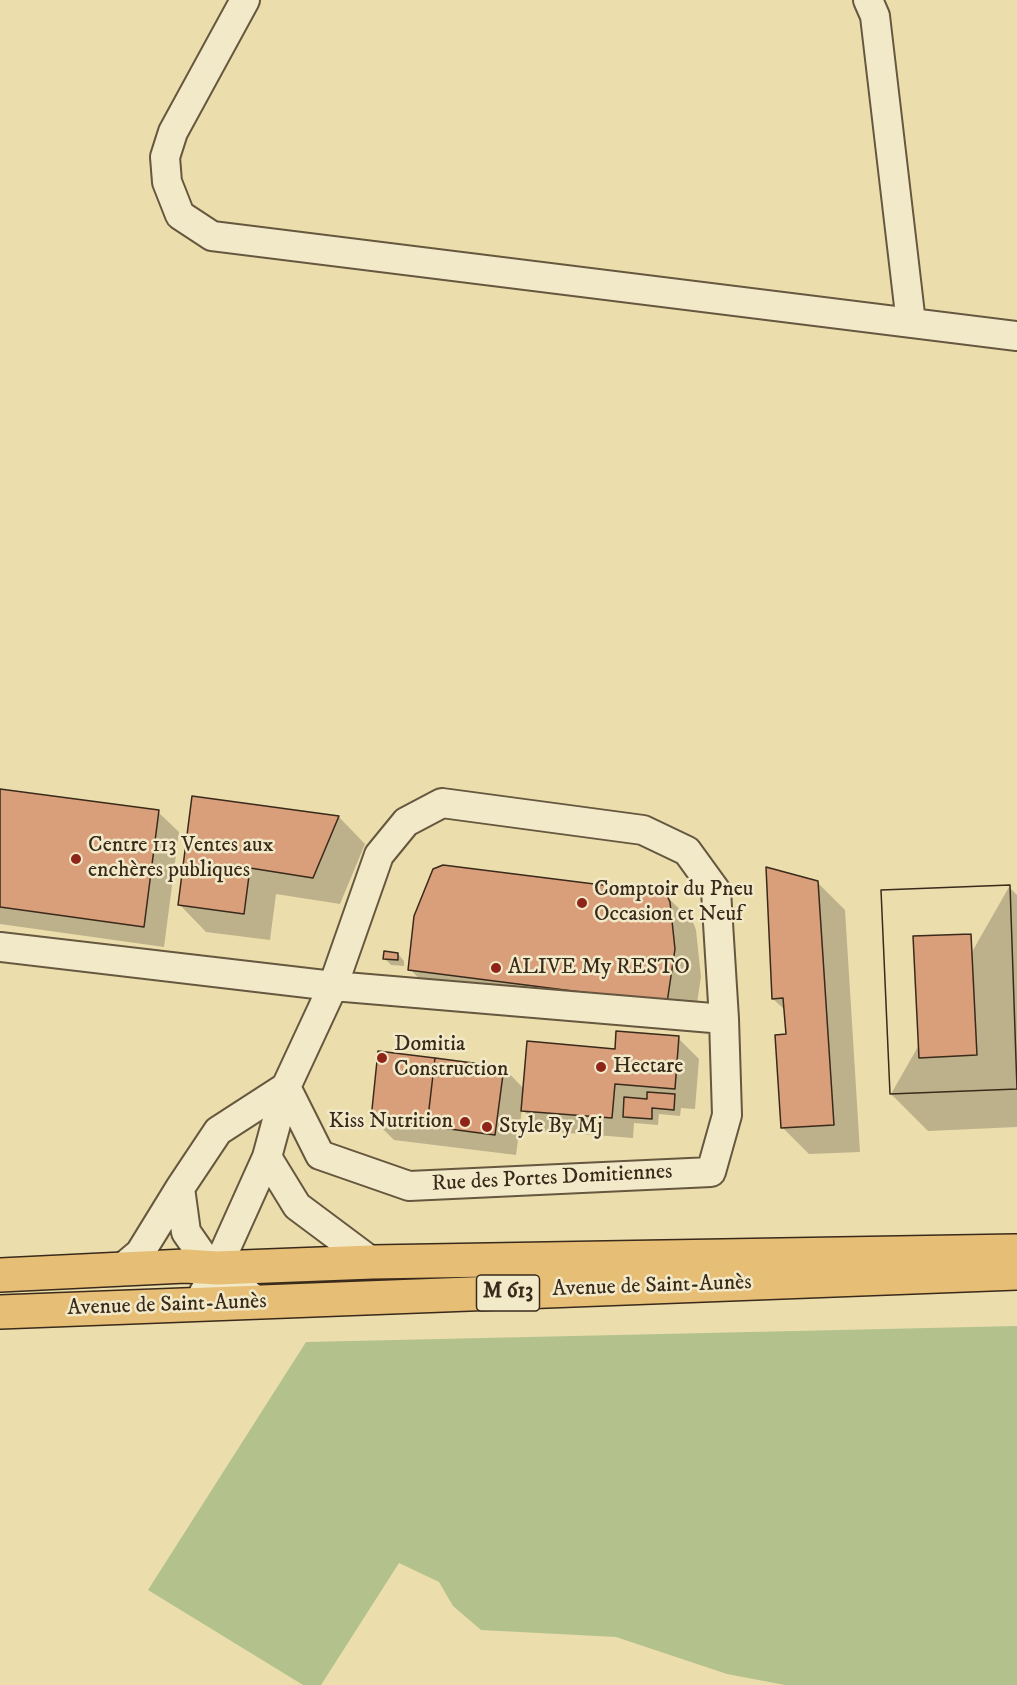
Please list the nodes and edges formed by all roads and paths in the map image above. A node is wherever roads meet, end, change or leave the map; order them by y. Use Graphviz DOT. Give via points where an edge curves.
graph roads {
  1 [pos="245,0"];
  2 [pos="868,0"];
  3 [pos="911,323"];
  4 [pos="1017,336"];
  5 [pos="0,947"];
  6 [pos="333,986"];
  7 [pos="724,1019"];
  8 [pos="286,1087"];
  9 [pos="267,1157"];
  10 [pos="180,1188"];
  11 [pos="1017,1251"];
  12 [pos="372,1262"];
  13 [pos="217,1268"];
  14 [pos="121,1269"];
  15 [pos="1017,1273"];
  16 [pos="0,1275"];
  17 [pos="257,1302"];
  18 [pos="198,1304"];
  19 [pos="0,1312"];
  1 -- 3 [label="street" via="173,132 165,157 167,182 180,214 212,236"];
  2 -- 3 [label="street" via="874,16"];
  3 -- 4 [label="street"];
  5 -- 6 [label="street"];
  6 -- 7 [label="street"];
  6 -- 7 [label="street, Rue des Portes Domitiennes" via="380,855 406,822 442,803 643,830 687,851 716,891"];
  6 -- 8 [label="street, Rue des Portes Domitiennes"];
  7 -- 8 [label="street, Rue des Portes Domitiennes" via="727,1115 711,1172 409,1186 320,1155"];
  8 -- 9 [label="street, Rue des Portes Domitiennes"];
  8 -- 10 [label="street" via="218,1131"];
  9 -- 12 [label="street" via="297,1206"];
  9 -- 13 [label="street, Rue des Portes Domitiennes"];
  10 -- 13 [label="street" via="186,1232"];
  10 -- 14 [label="street" via="140,1253"];
  11 -- 12 [label="main road, Avenue de Saint-Aunès / M 613"];
  12 -- 13 [label="main road, Avenue de Saint-Aunès / M 613"];
  13 -- 14 [label="main road, Avenue de Saint-Aunès / M 613"];
  13 -- 17 [label="street"];
  13 -- 18 [label="street, Rue des Portes Domitiennes"];
  14 -- 16 [label="main road, Avenue de Saint-Aunès / M 613"];
  15 -- 17 [label="main road, Avenue de Saint-Aunès / M 613"];
  17 -- 18 [label="main road, Avenue de Saint-Aunès / M 613"];
  18 -- 19 [label="main road, Avenue de Saint-Aunès / M 613"];
}
